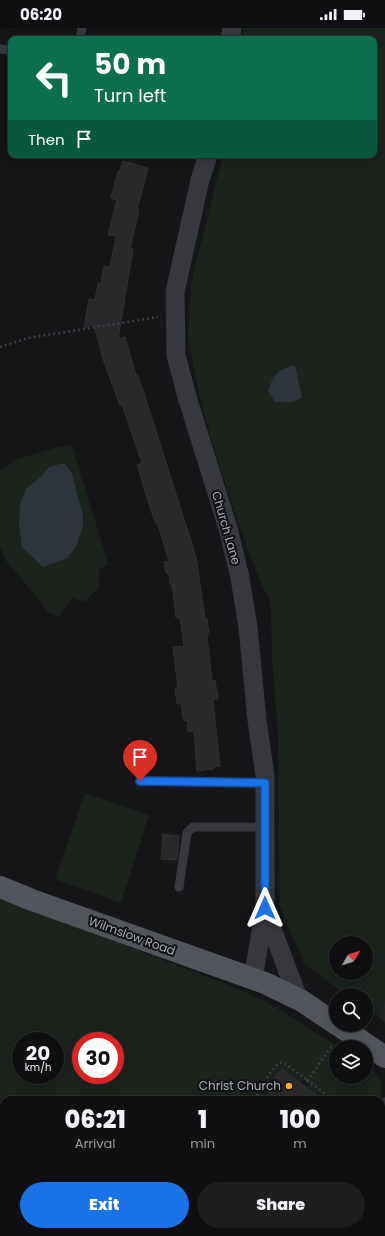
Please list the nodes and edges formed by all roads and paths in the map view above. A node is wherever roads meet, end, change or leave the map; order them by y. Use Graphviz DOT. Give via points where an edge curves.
graph roads {
  1 [pos="207,158"];
  2 [pos="174,314"];
  3 [pos="0,347"];
  4 [pos="140,781"];
  5 [pos="265,783"];
  6 [pos="265,827"];
  7 [pos="0,887"];
  8 [pos="179,887"];
  9 [pos="265,908"];
  10 [pos="259,981"];
  11 [pos="298,998"];
  12 [pos="329,1019"];
  13 [pos="336,1032"];
  14 [pos="348,1032"];
  15 [pos="385,1057"];
  16 [pos="307,1081"];
  17 [pos="257,1096"];
  18 [pos="327,1096"];
  1 -- 2 [label="street, Church Lane" via="175,292"];
  2 -- 3 [label="path" via="28,338"];
  2 -- 5 [label="street, Church Lane" via="176,355 183,383 228,528 240,578 248,627 256,720"];
  4 -- 5 [label="lane"];
  5 -- 6 [label="street, Church Lane"];
  6 -- 8 [label="lane" via="193,827 187,833"];
  6 -- 9 [label="street, Church Lane"];
  7 -- 10 [label="main road, Wilmslow Road"];
  9 -- 10 [label="street, Church Lane"];
  9 -- 11 [label="street, Church Lane"];
  10 -- 11 [label="main road, Wilmslow Road"];
  11 -- 12 [label="main road, Wilmslow Road"];
  13 -- 16 [label="path"];
  14 -- 15 [label="main road, Wilmslow Road"];
  16 -- 17 [label="path" via="282,1062 272,1070"];
  16 -- 18 [label="path"];
}
